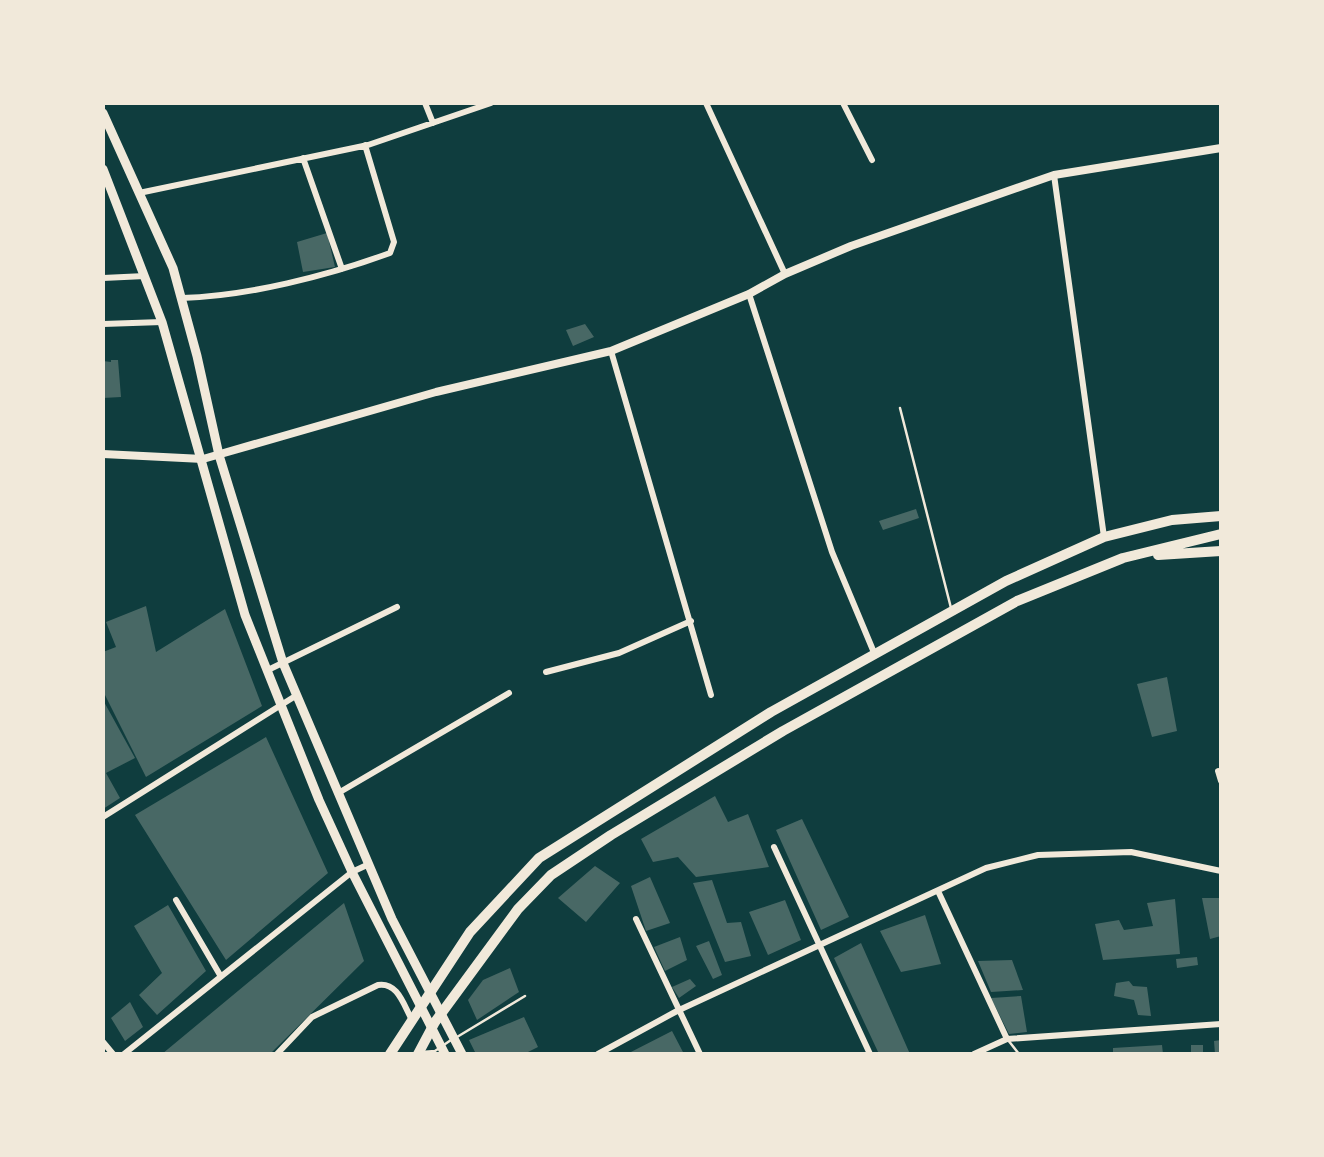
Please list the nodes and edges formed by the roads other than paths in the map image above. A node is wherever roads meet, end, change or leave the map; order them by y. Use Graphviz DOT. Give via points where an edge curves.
graph roads {
  1 [pos="425,103"];
  2 [pos="491,103"];
  3 [pos="706,103"];
  4 [pos="843,103"];
  5 [pos="103,113"];
  6 [pos="433,123"];
  7 [pos="365,145"];
  8 [pos="1221,148"];
  9 [pos="303,158"];
  10 [pos="872,160"];
  11 [pos="103,169"];
  12 [pos="1054,175"];
  13 [pos="139,193"];
  14 [pos="342,269"];
  15 [pos="785,274"];
  16 [pos="145,276"];
  17 [pos="103,278"];
  18 [pos="749,294"];
  19 [pos="182,298"];
  20 [pos="162,323"];
  21 [pos="103,324"];
  22 [pos="611,351"];
  23 [pos="900,408"];
  24 [pos="103,454"];
  25 [pos="219,455"];
  26 [pos="203,459"];
  27 [pos="1221,516"];
  28 [pos="1221,534"];
  29 [pos="1104,537"];
  30 [pos="1221,551"];
  31 [pos="1123,558"];
  32 [pos="397,607"];
  33 [pos="952,612"];
  34 [pos="691,621"];
  35 [pos="875,655"];
  36 [pos="283,663"];
  37 [pos="268,670"];
  38 [pos="546,672"];
  39 [pos="509,692"];
  40 [pos="297,695"];
  41 [pos="710,695"];
  42 [pos="282,704"];
  43 [pos="1218,771"];
  44 [pos="1221,781"];
  45 [pos="340,792"];
  46 [pos="103,817"];
  47 [pos="775,847"];
  48 [pos="368,864"];
  49 [pos="1221,871"];
  50 [pos="352,872"];
  51 [pos="938,891"];
  52 [pos="176,900"];
  53 [pos="636,919"];
  54 [pos="820,944"];
  55 [pos="220,975"];
  56 [pos="525,996"];
  57 [pos="677,1010"];
  58 [pos="411,1018"];
  59 [pos="1221,1024"];
  60 [pos="1007,1039"];
  61 [pos="103,1042"];
  62 [pos="418,1053"];
  63 [pos="113,1054"];
  64 [pos="124,1054"];
  65 [pos="277,1054"];
  66 [pos="390,1054"];
  67 [pos="444,1054"];
  68 [pos="462,1054"];
  69 [pos="598,1054"];
  70 [pos="700,1054"];
  71 [pos="870,1054"];
  72 [pos="974,1054"];
  73 [pos="1019,1054"];
  1 -- 6 [label="street"];
  2 -- 6 [label="street"];
  3 -- 15 [label="street"];
  4 -- 10 [label="street"];
  5 -- 13 [label="main road"];
  6 -- 7 [label="street"];
  7 -- 9 [label="street"];
  7 -- 14 [label="street" via="394,248"];
  8 -- 12 [label="street"];
  9 -- 13 [label="street"];
  9 -- 14 [label="street"];
  11 -- 16 [label="main road"];
  12 -- 15 [label="street"];
  12 -- 29 [label="street"];
  13 -- 19 [label="main road"];
  14 -- 19 [label="street" via="215,297"];
  15 -- 18 [label="street"];
  16 -- 17 [label="street"];
  16 -- 20 [label="main road"];
  18 -- 22 [label="street"];
  18 -- 35 [label="street" via="832,552"];
  19 -- 25 [label="main road"];
  20 -- 21 [label="street"];
  20 -- 26 [label="main road"];
  22 -- 25 [label="street" via="436,392"];
  22 -- 34 [label="street"];
  23 -- 33 [label="lane"];
  24 -- 26 [label="street"];
  25 -- 26 [label="street"];
  25 -- 36 [label="main road"];
  26 -- 37 [label="main road" via="245,615"];
  27 -- 29 [label="highway" via="1172,520"];
  28 -- 31 [label="highway"];
  29 -- 33 [label="highway"];
  30 -- 31 [label="highway"];
  31 -- 62 [label="highway" via="1006,607 783,731 551,875 488,947"];
  32 -- 36 [label="street"];
  33 -- 35 [label="highway"];
  34 -- 38 [label="street" via="619,653"];
  34 -- 41 [label="street"];
  35 -- 58 [label="highway" via="771,712 539,858 470,932"];
  36 -- 37 [label="street"];
  36 -- 40 [label="main road"];
  37 -- 42 [label="main road"];
  39 -- 45 [label="street"];
  40 -- 42 [label="street"];
  40 -- 45 [label="main road"];
  42 -- 46 [label="street"];
  42 -- 50 [label="main road"];
  43 -- 44 [label="street"];
  45 -- 48 [label="main road"];
  47 -- 54 [label="street"];
  48 -- 50 [label="street"];
  48 -- 68 [label="main road"];
  49 -- 51 [label="street" via="1131,852 1038,855 986,868"];
  50 -- 55 [label="street"];
  50 -- 67 [label="main road"];
  51 -- 54 [label="street"];
  51 -- 60 [label="street"];
  52 -- 55 [label="street"];
  53 -- 57 [label="street"];
  54 -- 57 [label="street"];
  54 -- 71 [label="street"];
  55 -- 64 [label="street"];
  56 -- 62 [label="lane" via="435,1051"];
  57 -- 69 [label="street"];
  57 -- 70 [label="street"];
  58 -- 65 [label="street" via="394,987 378,985 312,1017"];
  58 -- 66 [label="highway"];
  59 -- 60 [label="street"];
  60 -- 72 [label="street"];
  60 -- 73 [label="lane"];
  61 -- 63 [label="street"];
}
